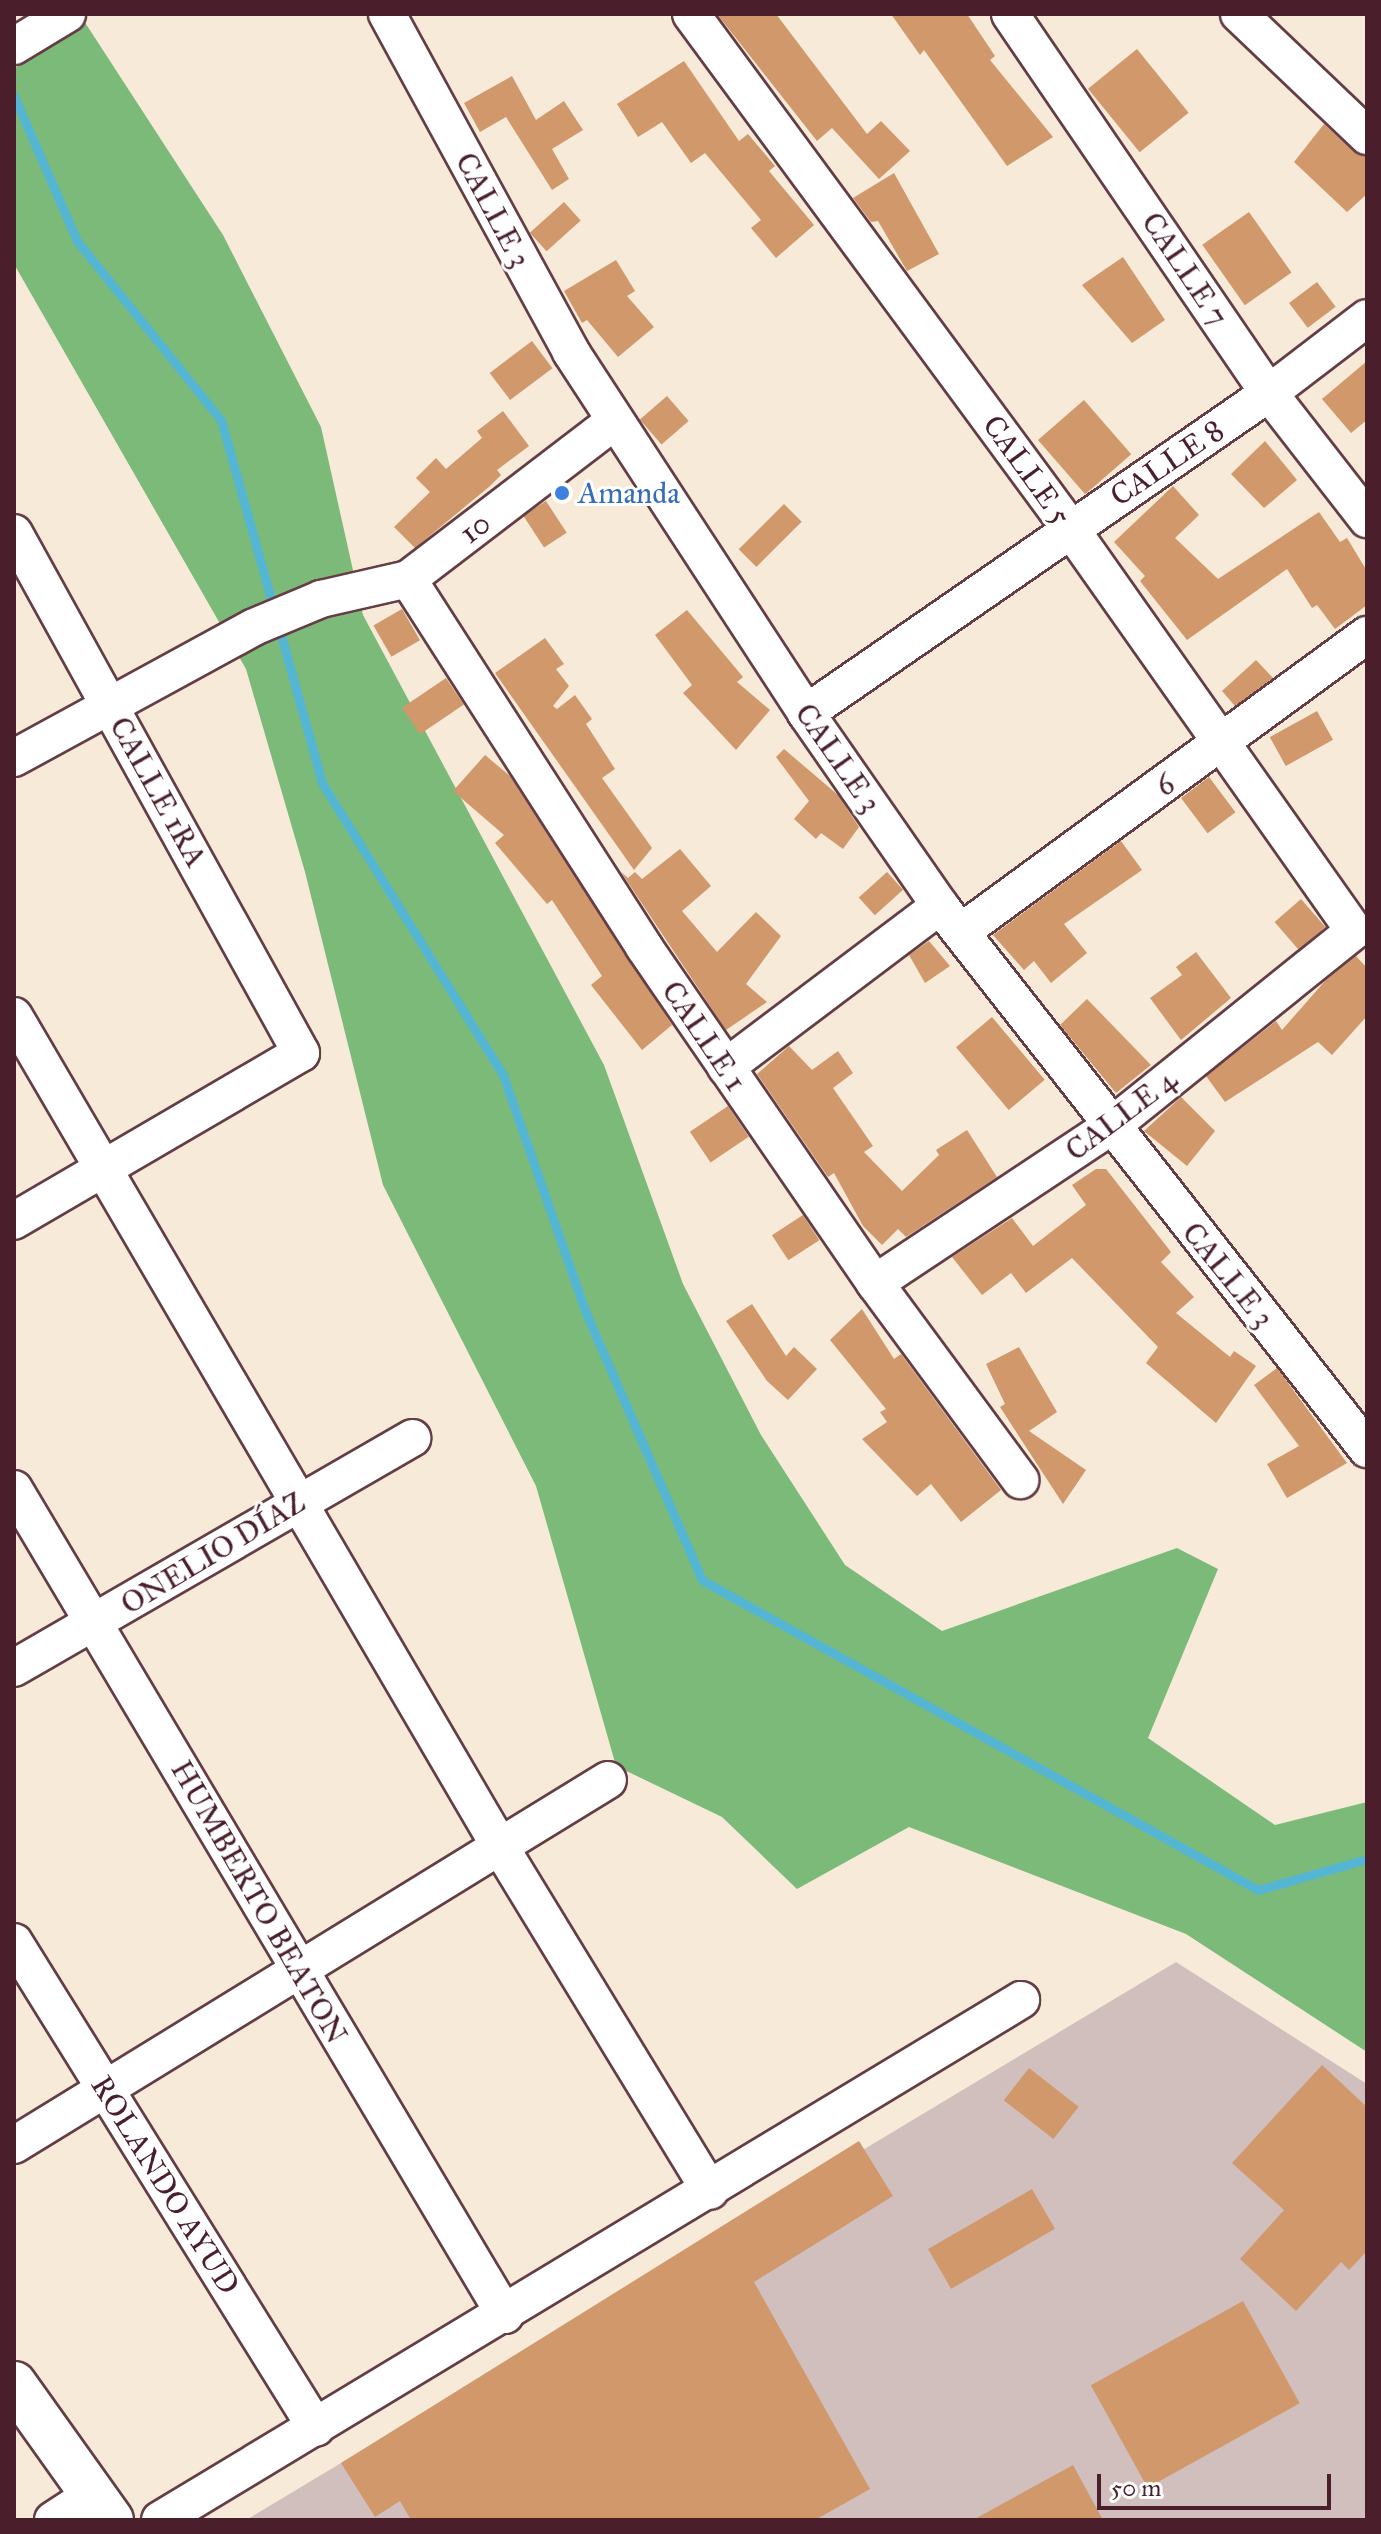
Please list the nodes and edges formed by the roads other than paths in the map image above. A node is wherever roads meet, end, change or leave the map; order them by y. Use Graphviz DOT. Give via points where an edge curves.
graph roads {
  1 [pos="387,14"];
  2 [pos="691,14"];
  3 [pos="1010,14"];
  4 [pos="1239,14"];
  5 [pos="62,17"];
  6 [pos="14,46"];
  7 [pos="1367,136"];
  8 [pos="1367,318"];
  9 [pos="1269,393"];
  10 [pos="613,422"];
  11 [pos="1367,519"];
  12 [pos="1070,528"];
  13 [pos="14,533"];
  14 [pos="408,579"];
  15 [pos="1367,635"];
  16 [pos="111,706"];
  17 [pos="806,713"];
  18 [pos="1220,746"];
  19 [pos="14,758"];
  20 [pos="951,919"];
  21 [pos="1354,931"];
  22 [pos="14,1016"];
  23 [pos="726,1067"];
  24 [pos="1110,1127"];
  25 [pos="104,1166"];
  26 [pos="14,1221"];
  27 [pos="875,1283"];
  28 [pos="412,1438"];
  29 [pos="1367,1449"];
  30 [pos="1020,1480"];
  31 [pos="14,1489"];
  32 [pos="299,1501"];
  33 [pos="96,1622"];
  34 [pos="14,1668"];
  35 [pos="608,1780"];
  36 [pos="499,1845"];
  37 [pos="14,1942"];
  38 [pos="298,1969"];
  39 [pos="1021,2000"];
  40 [pos="103,2086"];
  41 [pos="14,2145"];
  42 [pos="710,2191"];
  43 [pos="505,2315"];
  44 [pos="14,2384"];
  45 [pos="316,2428"];
  46 [pos="102,2507"];
  47 [pos="53,2520"];
  48 [pos="160,2520"];
  1 -- 10 [label="street, CALLE 3"];
  2 -- 12 [label="street, CALLE 5"];
  3 -- 9 [label="street, CALLE 7"];
  4 -- 7 [label="street"];
  5 -- 6 [label="street"];
  8 -- 9 [label="street, CALLE 8"];
  9 -- 11 [label="street, CALLE 7"];
  9 -- 12 [label="street, CALLE 8"];
  10 -- 14 [label="street, 10"];
  10 -- 17 [label="street, CALLE 3"];
  12 -- 17 [label="street, CALLE 8"];
  12 -- 18 [label="street, CALLE 5"];
  13 -- 16 [label="street, CALLE 1RA"];
  14 -- 16 [label="street, 10" via="321,599 254,627"];
  14 -- 23 [label="street, CALLE 1"];
  15 -- 18 [label="street, 6"];
  16 -- 19 [label="street, 10"];
  16 -- 25 [label="street, CALLE 1RA" via="301,1053"];
  17 -- 20 [label="street, CALLE 3"];
  18 -- 20 [label="street, 6"];
  18 -- 21 [label="street, CALLE 5"];
  20 -- 23 [label="street, 6"];
  20 -- 24 [label="street, CALLE 3"];
  21 -- 24 [label="street, CALLE 4"];
  22 -- 25 [label="street"];
  23 -- 27 [label="street, CALLE 1"];
  24 -- 27 [label="street, CALLE 4"];
  24 -- 29 [label="street, CALLE 3"];
  25 -- 26 [label="street"];
  25 -- 32 [label="street"];
  27 -- 30 [label="street, CALLE 1"];
  28 -- 32 [label="street, ONELIO DÍAZ"];
  31 -- 33 [label="street, HUMBERTO BEATON"];
  32 -- 33 [label="street, ONELIO DÍAZ"];
  32 -- 36 [label="street"];
  33 -- 34 [label="street, ONELIO DÍAZ"];
  33 -- 38 [label="street, HUMBERTO BEATON"];
  35 -- 36 [label="street"];
  36 -- 38 [label="street"];
  36 -- 42 [label="street"];
  37 -- 40 [label="street, ROLANDO AYUD"];
  38 -- 40 [label="street"];
  38 -- 43 [label="street, HUMBERTO BEATON"];
  39 -- 42 [label="street"];
  40 -- 41 [label="street"];
  40 -- 45 [label="street, ROLANDO AYUD"];
  42 -- 43 [label="street"];
  43 -- 45 [label="street"];
  44 -- 46 [label="main road"];
  45 -- 48 [label="street"];
  46 -- 47 [label="street"];
}
